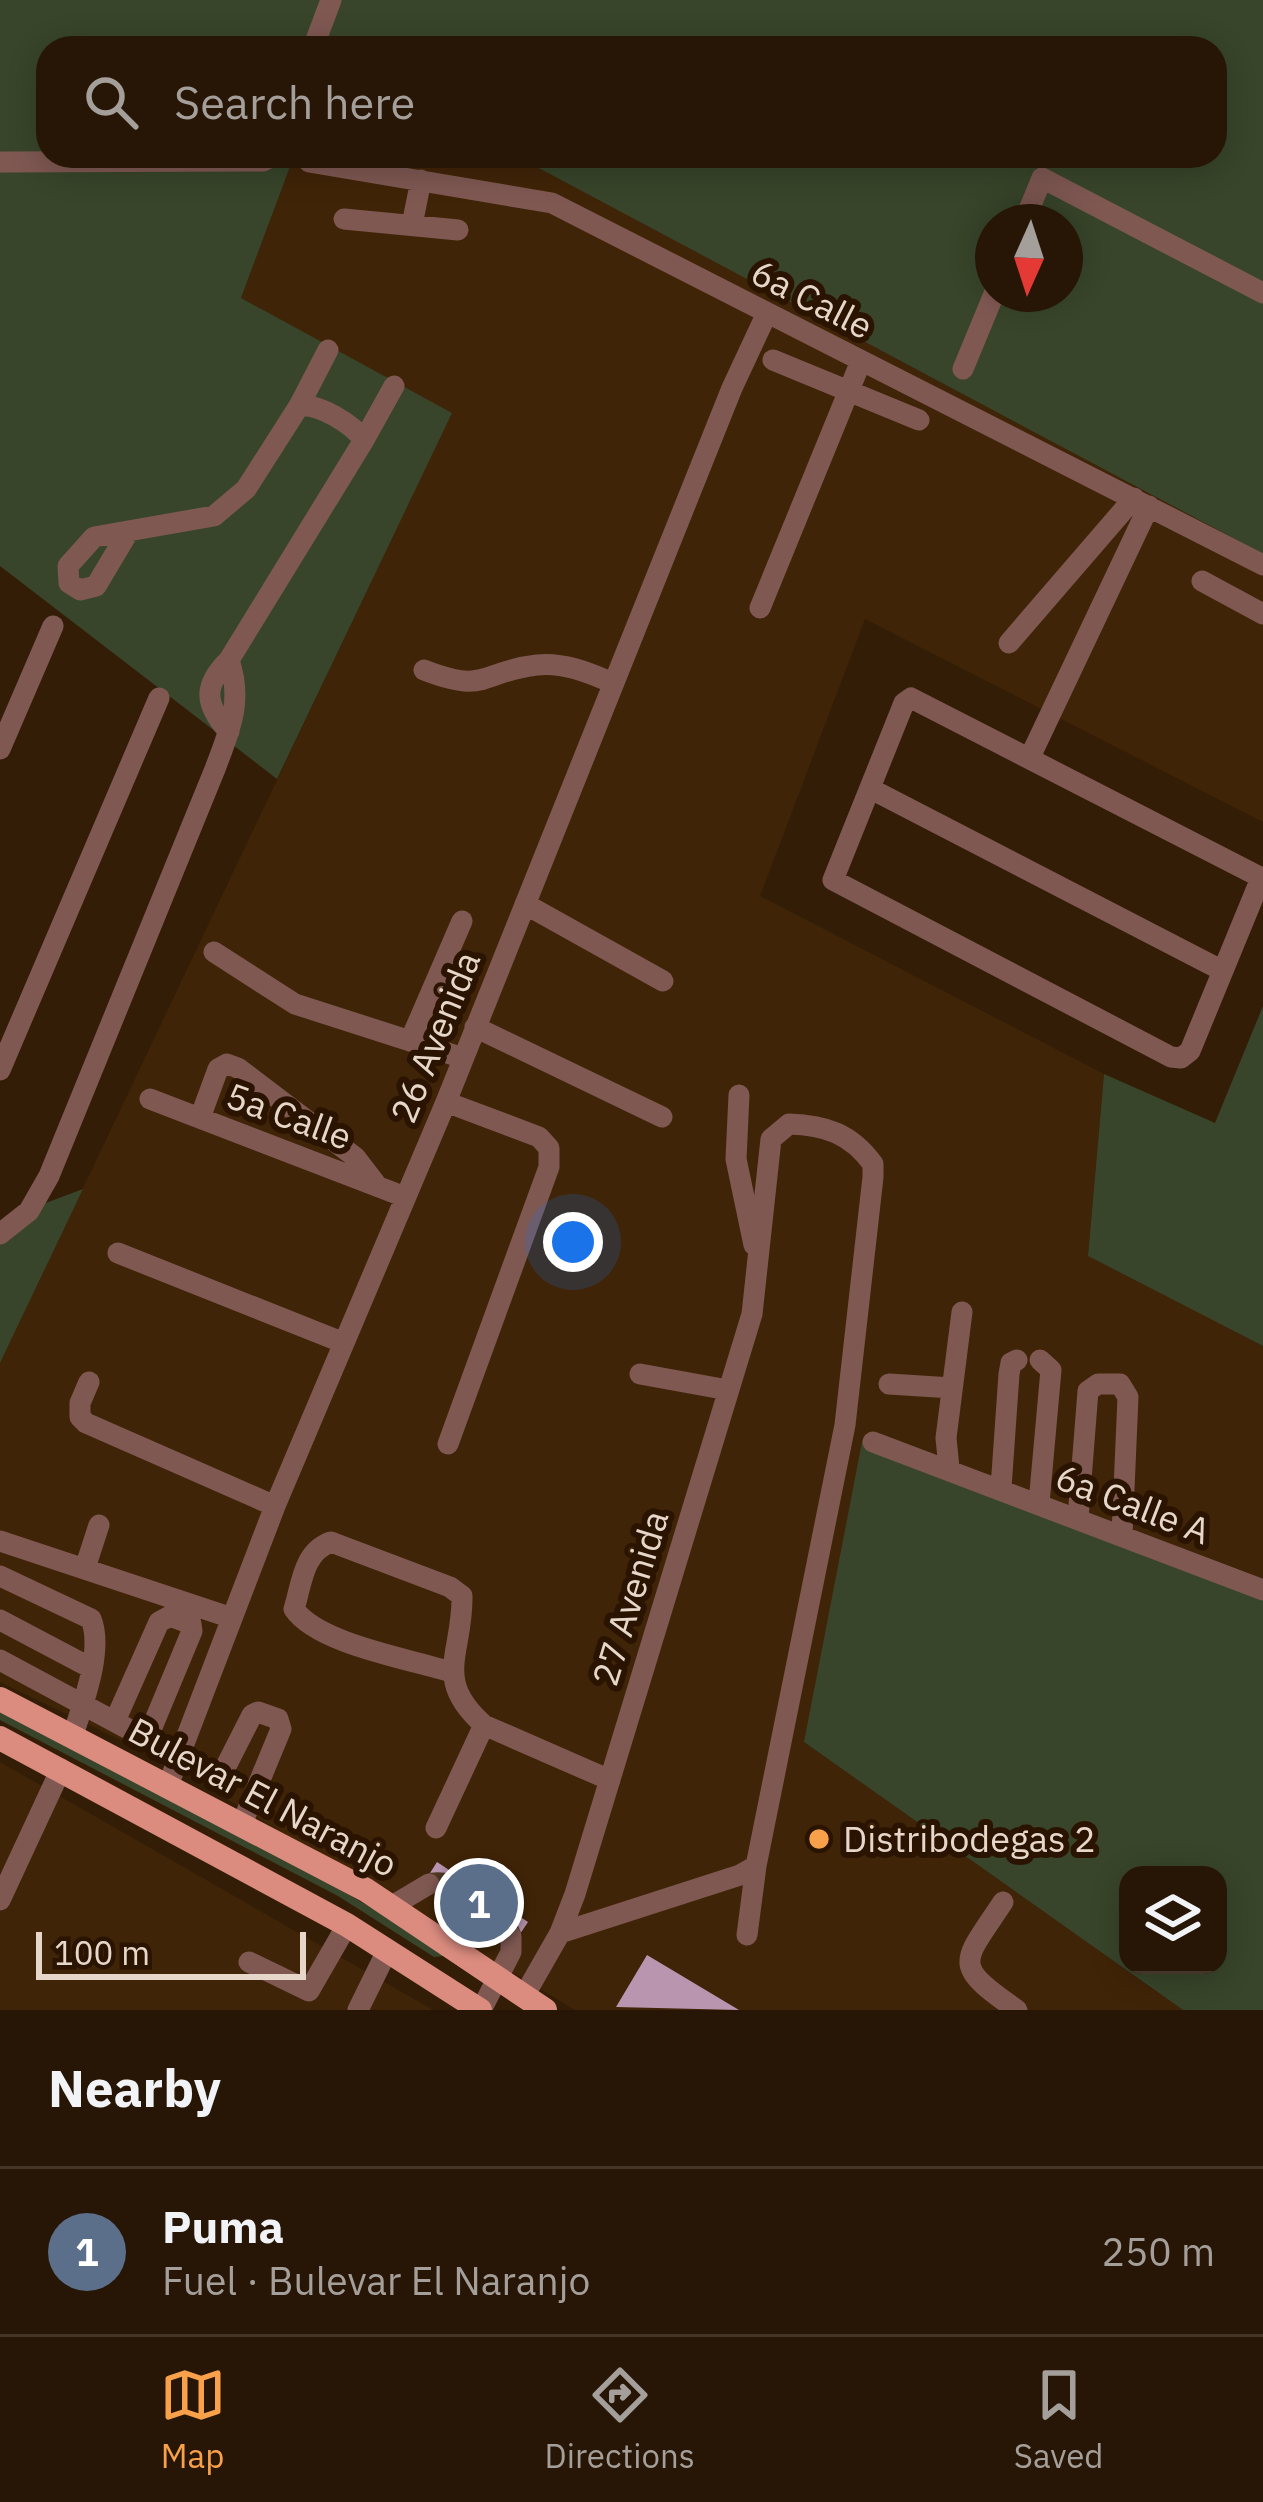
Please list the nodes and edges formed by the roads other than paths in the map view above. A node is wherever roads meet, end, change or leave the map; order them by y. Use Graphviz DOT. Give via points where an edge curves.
graph roads {
  1 [pos="332,0"];
  2 [pos="318,36"];
  3 [pos="0,162"];
  4 [pos="36,162"];
  5 [pos="346,168"];
  6 [pos="421,180"];
  7 [pos="1031,204"];
  8 [pos="344,219"];
  9 [pos="412,225"];
  10 [pos="458,230"];
  11 [pos="1263,293"];
  12 [pos="987,312"];
  13 [pos="766,313"];
  14 [pos="328,350"];
  15 [pos="773,360"];
  16 [pos="861,361"];
  17 [pos="963,369"];
  18 [pos="394,386"];
  19 [pos="849,390"];
  20 [pos="299,406"];
  21 [pos="919,420"];
  22 [pos="364,440"];
  23 [pos="1142,502"];
  24 [pos="128,534"];
  25 [pos="1263,565"];
  26 [pos="1202,581"];
  27 [pos="760,608"];
  28 [pos="1263,614"];
  29 [pos="53,626"];
  30 [pos="1009,643"];
  31 [pos="424,670"];
  32 [pos="614,683"];
  33 [pos="159,698"];
  34 [pos="0,749"];
  35 [pos="1030,757"];
  36 [pos="871,789"];
  37 [pos="525,904"];
  38 [pos="462,921"];
  39 [pos="214,952"];
  40 [pos="1222,971"];
  41 [pos="663,981"];
  42 [pos="476,1028"];
  43 [pos="410,1041"];
  44 [pos="463,1058"];
  45 [pos="0,1070"];
  46 [pos="739,1095"];
  47 [pos="150,1099"];
  48 [pos="446,1102"];
  49 [pos="662,1117"];
  50 [pos="200,1118"];
  51 [pos="376,1183"];
  52 [pos="405,1198"];
  53 [pos="0,1234"];
  54 [pos="118,1253"];
  55 [pos="758,1257"];
  56 [pos="962,1312"];
  57 [pos="344,1343"];
  58 [pos="640,1374"];
  59 [pos="89,1382"];
  60 [pos="889,1384"];
  61 [pos="952,1388"];
  62 [pos="728,1390"];
  63 [pos="873,1442"];
  64 [pos="448,1444"];
  65 [pos="949,1468"];
  66 [pos="1001,1488"];
  67 [pos="1040,1503"];
  68 [pos="275,1506"];
  69 [pos="1078,1518"];
  70 [pos="99,1525"];
  71 [pos="1122,1535"];
  72 [pos="0,1541"];
  73 [pos="85,1568"];
  74 [pos="0,1576"];
  75 [pos="1263,1590"];
  76 [pos="232,1618"];
  77 [pos="0,1620"];
  78 [pos="0,1660"];
  79 [pos="91,1668"];
  80 [pos="451,1672"];
  81 [pos="0,1699"];
  82 [pos="81,1702"];
  83 [pos="115,1721"];
  84 [pos="484,1725"];
  85 [pos="150,1732"];
  86 [pos="0,1738"];
  87 [pos="72,1738"];
  88 [pos="182,1747"];
  89 [pos="61,1768"];
  90 [pos="221,1774"];
  91 [pos="610,1780"];
  92 [pos="166,1787"];
  93 [pos="241,1826"];
  94 [pos="436,1828"];
  95 [pos="756,1866"];
  96 [pos="429,1884"];
  97 [pos="0,1900"];
  98 [pos="1003,1902"];
  99 [pos="392,1906"];
  100 [pos="346,1925"];
  101 [pos="560,1933"];
  102 [pos="747,1935"];
  103 [pos="511,1936"];
  104 [pos="387,1951"];
  105 [pos="249,1962"];
  106 [pos="499,1980"];
  107 [pos="535,2003"];
  108 [pos="358,2010"];
  109 [pos="481,2010"];
  110 [pos="1017,2010"];
  1 -- 2 [label="street"];
  3 -- 4 [label="street"];
  5 -- 6 [label="street, 6a Calle"];
  6 -- 9 [label="street"];
  6 -- 13 [label="street, 6a Calle" via="552,203"];
  7 -- 11 [label="street" via="1042,178"];
  8 -- 9 [label="street"];
  9 -- 10 [label="street"];
  12 -- 17 [label="street"];
  13 -- 16 [label="street, 6a Calle"];
  13 -- 32 [label="street, 26 Avenida"];
  14 -- 20 [label="street"];
  15 -- 19 [label="street"];
  16 -- 19 [label="street"];
  16 -- 23 [label="street, 6a Calle"];
  18 -- 22 [label="street"];
  19 -- 21 [label="street"];
  19 -- 27 [label="street"];
  20 -- 22 [label="street" via="309,404"];
  20 -- 24 [label="street" via="231,504 214,516"];
  22 -- 53 [label="street" via="214,675 211,705 229,732 49,1176 29,1210"];
  23 -- 25 [label="street, 6a Calle"];
  23 -- 30 [label="street"];
  23 -- 35 [label="street"];
  26 -- 28 [label="street"];
  29 -- 34 [label="street"];
  31 -- 32 [label="street" via="477,684 564,665"];
  32 -- 37 [label="street, 26 Avenida"];
  33 -- 45 [label="street"];
  35 -- 36 [label="street" via="911,698"];
  35 -- 40 [label="street" via="1258,876"];
  36 -- 40 [label="street"];
  36 -- 40 [label="street" via="833,880 881,908 1171,1057 1190,1052"];
  37 -- 41 [label="street"];
  37 -- 42 [label="street, 26 Avenida"];
  38 -- 43 [label="street"];
  39 -- 43 [label="street" via="295,1004"];
  42 -- 44 [label="street, 26 Avenida"];
  42 -- 49 [label="street"];
  43 -- 44 [label="street"];
  44 -- 48 [label="street, 26 Avenida"];
  46 -- 55 [label="street" via="736,1160"];
  47 -- 50 [label="street, 5a Calle"];
  48 -- 52 [label="street, 26 Avenida"];
  48 -- 64 [label="street" via="549,1148 549,1167"];
  50 -- 51 [label="street, 5a Calle"];
  50 -- 51 [label="street" via="218,1069 238,1068 356,1157"];
  51 -- 52 [label="street, 5a Calle"];
  52 -- 57 [label="street, 26 Avenida"];
  54 -- 57 [label="street"];
  55 -- 62 [label="street, 27 Avenida" via="752,1314"];
  55 -- 95 [label="street, 27 Avenida" via="771,1139 789,1124 852,1138 874,1164 845,1424"];
  56 -- 61 [label="street"];
  57 -- 68 [label="street, 26 Avenida"];
  58 -- 62 [label="street"];
  59 -- 68 [label="street" via="80,1403 86,1423"];
  60 -- 61 [label="street"];
  61 -- 65 [label="street"];
  62 -- 91 [label="street, 27 Avenida"];
  63 -- 65 [label="street, 6a Calle A"];
  65 -- 66 [label="street, 6a Calle A"];
  66 -- 67 [label="street, 6a Calle A"];
  66 -- 67 [label="street" via="1011,1363 1029,1360 1051,1370"];
  67 -- 69 [label="street, 6a Calle A"];
  68 -- 76 [label="street, 26 Avenida"];
  69 -- 71 [label="street, 6a Calle A"];
  69 -- 71 [label="street" via="1088,1391 1120,1384 1128,1397"];
  70 -- 73 [label="street"];
  71 -- 75 [label="street, 6a Calle A"];
  72 -- 73 [label="street"];
  73 -- 76 [label="street"];
  74 -- 79 [label="street" via="91,1619"];
  76 -- 88 [label="street, 26 Avenida"];
  77 -- 79 [label="street"];
  78 -- 82 [label="street"];
  79 -- 82 [label="street"];
  80 -- 80 [label="street" via="462,1596 331,1542 316,1547 294,1609 303,1622"];
  80 -- 84 [label="street" via="454,1691"];
  81 -- 87 [label="main road, Bulevar El Naranjo"];
  82 -- 83 [label="street"];
  82 -- 87 [label="street"];
  83 -- 85 [label="street"];
  83 -- 85 [label="street" via="159,1622 170,1616 193,1630"];
  84 -- 91 [label="street"];
  84 -- 94 [label="street"];
  85 -- 88 [label="street"];
  86 -- 89 [label="main road, Bulevar El Naranjo"];
  87 -- 92 [label="main road, Bulevar El Naranjo"];
  88 -- 92 [label="street, 26 Avenida"];
  89 -- 97 [label="street"];
  89 -- 100 [label="main road, Bulevar El Naranjo"];
  90 -- 93 [label="street" via="252,1715 278,1719"];
  91 -- 101 [label="street, 27 Avenida"];
  92 -- 93 [label="main road, Bulevar El Naranjo"];
  93 -- 99 [label="main road, Bulevar El Naranjo"];
  95 -- 101 [label="street"];
  95 -- 102 [label="street"];
  96 -- 99 [label="street"];
  98 -- 110 [label="street" via="969,1966 975,1980"];
  99 -- 106 [label="main road, Bulevar El Naranjo"];
  100 -- 104 [label="main road, Bulevar El Naranjo"];
  100 -- 105 [label="street" via="309,1991"];
  101 -- 107 [label="street, 27 Avenida"];
  103 -- 106 [label="street"];
  104 -- 108 [label="street"];
  104 -- 109 [label="main road, Bulevar El Naranjo"];
  106 -- 107 [label="main road, Bulevar El Naranjo"];
  106 -- 109 [label="street"];
}
